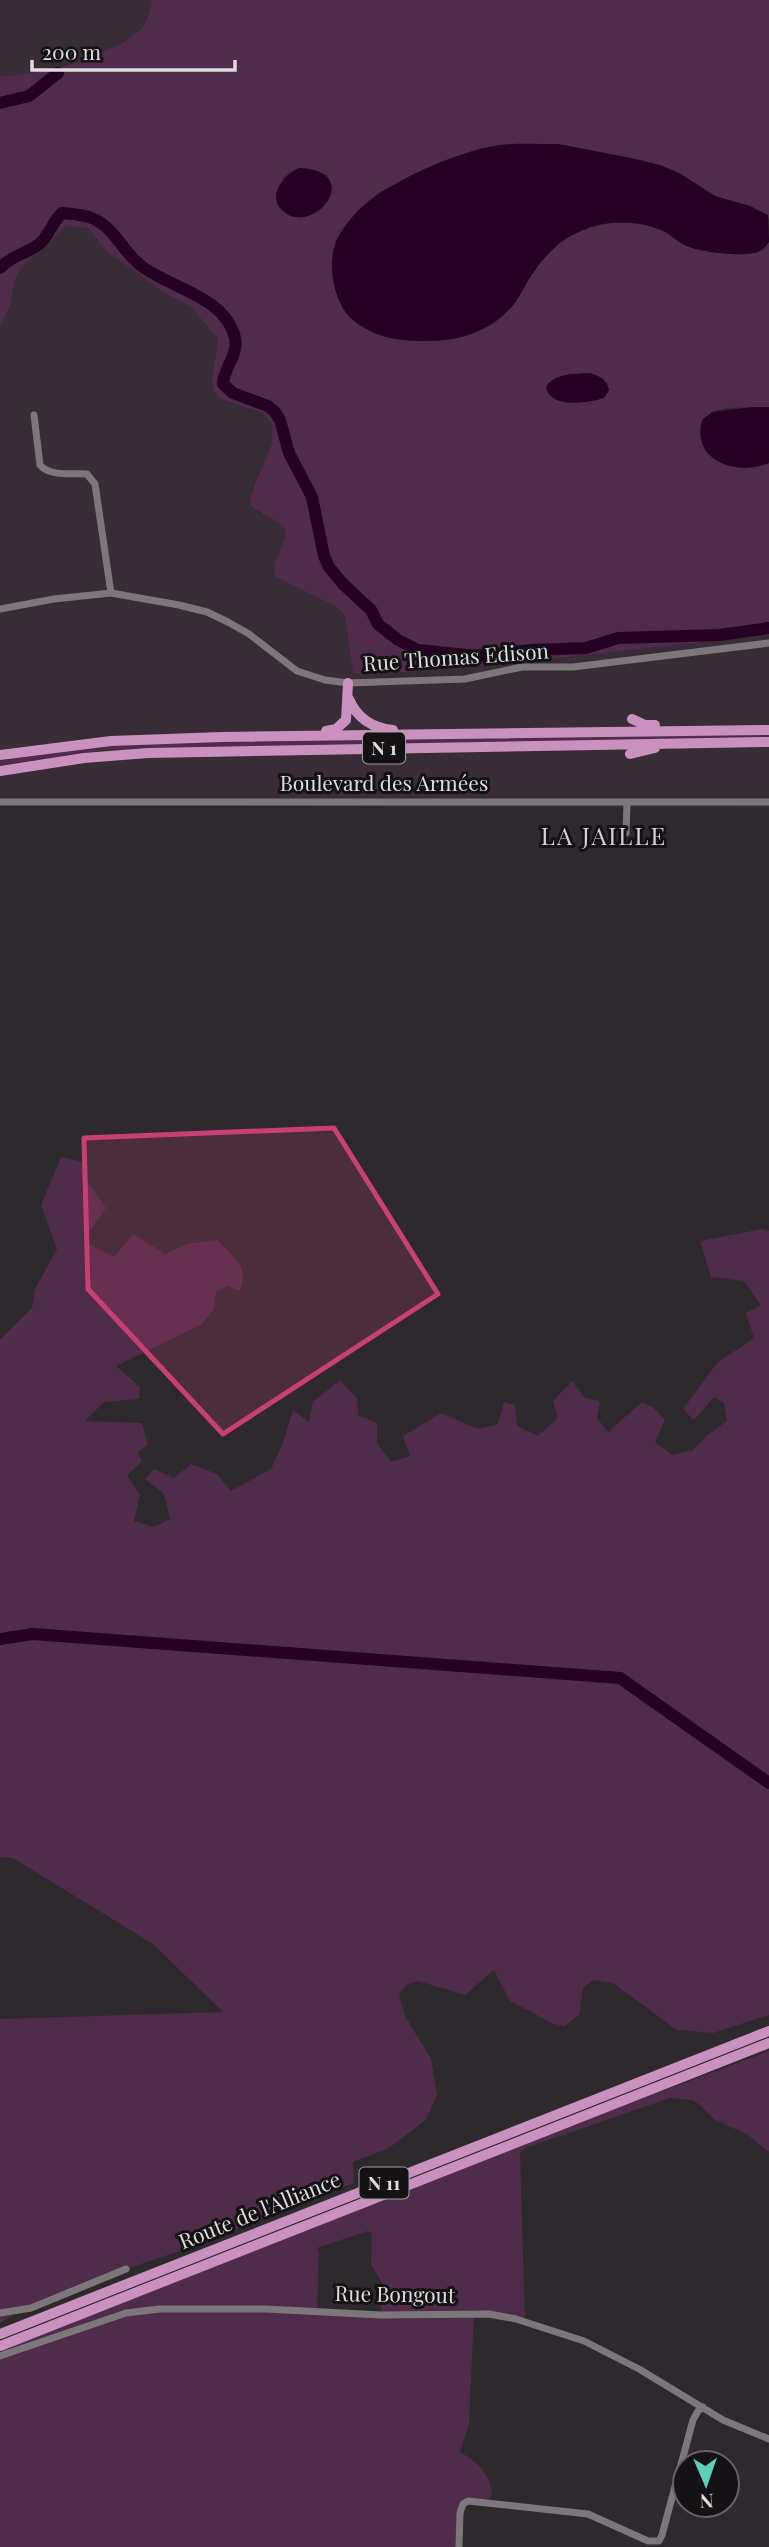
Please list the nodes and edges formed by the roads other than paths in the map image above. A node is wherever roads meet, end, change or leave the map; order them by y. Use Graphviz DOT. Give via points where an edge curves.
graph roads {
  1 [pos="34,415"];
  2 [pos="111,593"];
  3 [pos="0,609"];
  4 [pos="769,643"];
  5 [pos="348,683"];
  6 [pos="349,698"];
  7 [pos="632,719"];
  8 [pos="571,722"];
  9 [pos="735,730"];
  10 [pos="769,730"];
  11 [pos="488,733"];
  12 [pos="462,734"];
  13 [pos="222,737"];
  14 [pos="769,742"];
  15 [pos="689,743"];
  16 [pos="491,746"];
  17 [pos="586,754"];
  18 [pos="630,754"];
  19 [pos="0,755"];
  20 [pos="0,771"];
  21 [pos="0,802"];
  22 [pos="769,802"];
  23 [pos="627,803"];
  24 [pos="626,833"];
  25 [pos="769,2031"];
  26 [pos="769,2043"];
  27 [pos="126,2269"];
  28 [pos="0,2313"];
  29 [pos="0,2334"];
  30 [pos="0,2346"];
  31 [pos="0,2356"];
  32 [pos="703,2407"];
  33 [pos="769,2439"];
  34 [pos="459,2547"];
  1 -- 2 [label="street" via="43,469 87,474 95,484"];
  2 -- 3 [label="street, Rue Thomas Edison"];
  2 -- 5 [label="street, Rue Thomas Edison" via="207,612 249,634 297,671"];
  4 -- 5 [label="street, Rue Thomas Edison" via="573,667 522,667 465,679"];
  5 -- 6 [label="highway"];
  6 -- 12 [label="highway" via="361,718 380,728"];
  6 -- 13 [label="highway" via="346,720 336,729"];
  7 -- 9 [label="highway" via="645,724"];
  8 -- 11 [label="highway"];
  9 -- 10 [label="highway, N 1"];
  9 -- 11 [label="highway, N 1"];
  11 -- 12 [label="highway, N 1"];
  12 -- 13 [label="highway, N 1"];
  13 -- 19 [label="highway, N 1" via="111,741"];
  14 -- 15 [label="highway, N 1"];
  15 -- 16 [label="highway, N 1"];
  15 -- 18 [label="highway"];
  16 -- 17 [label="highway"];
  16 -- 20 [label="highway, N 1" via="148,753"];
  21 -- 23 [label="street, Boulevard des Armées"];
  22 -- 23 [label="street, Boulevard des Armées"];
  23 -- 24 [label="street"];
  25 -- 29 [label="highway, Route de l'Alliance / N 11"];
  26 -- 30 [label="highway, Route de l'Alliance / N 11"];
  27 -- 28 [label="street" via="31,2308"];
  31 -- 32 [label="street, Rue Bongout" via="115,2316 159,2309 489,2314 584,2341"];
  32 -- 33 [label="street, Rue Bongout"];
  32 -- 34 [label="street" via="693,2420 659,2541 648,2541 588,2514 468,2501 460,2513"];
}
